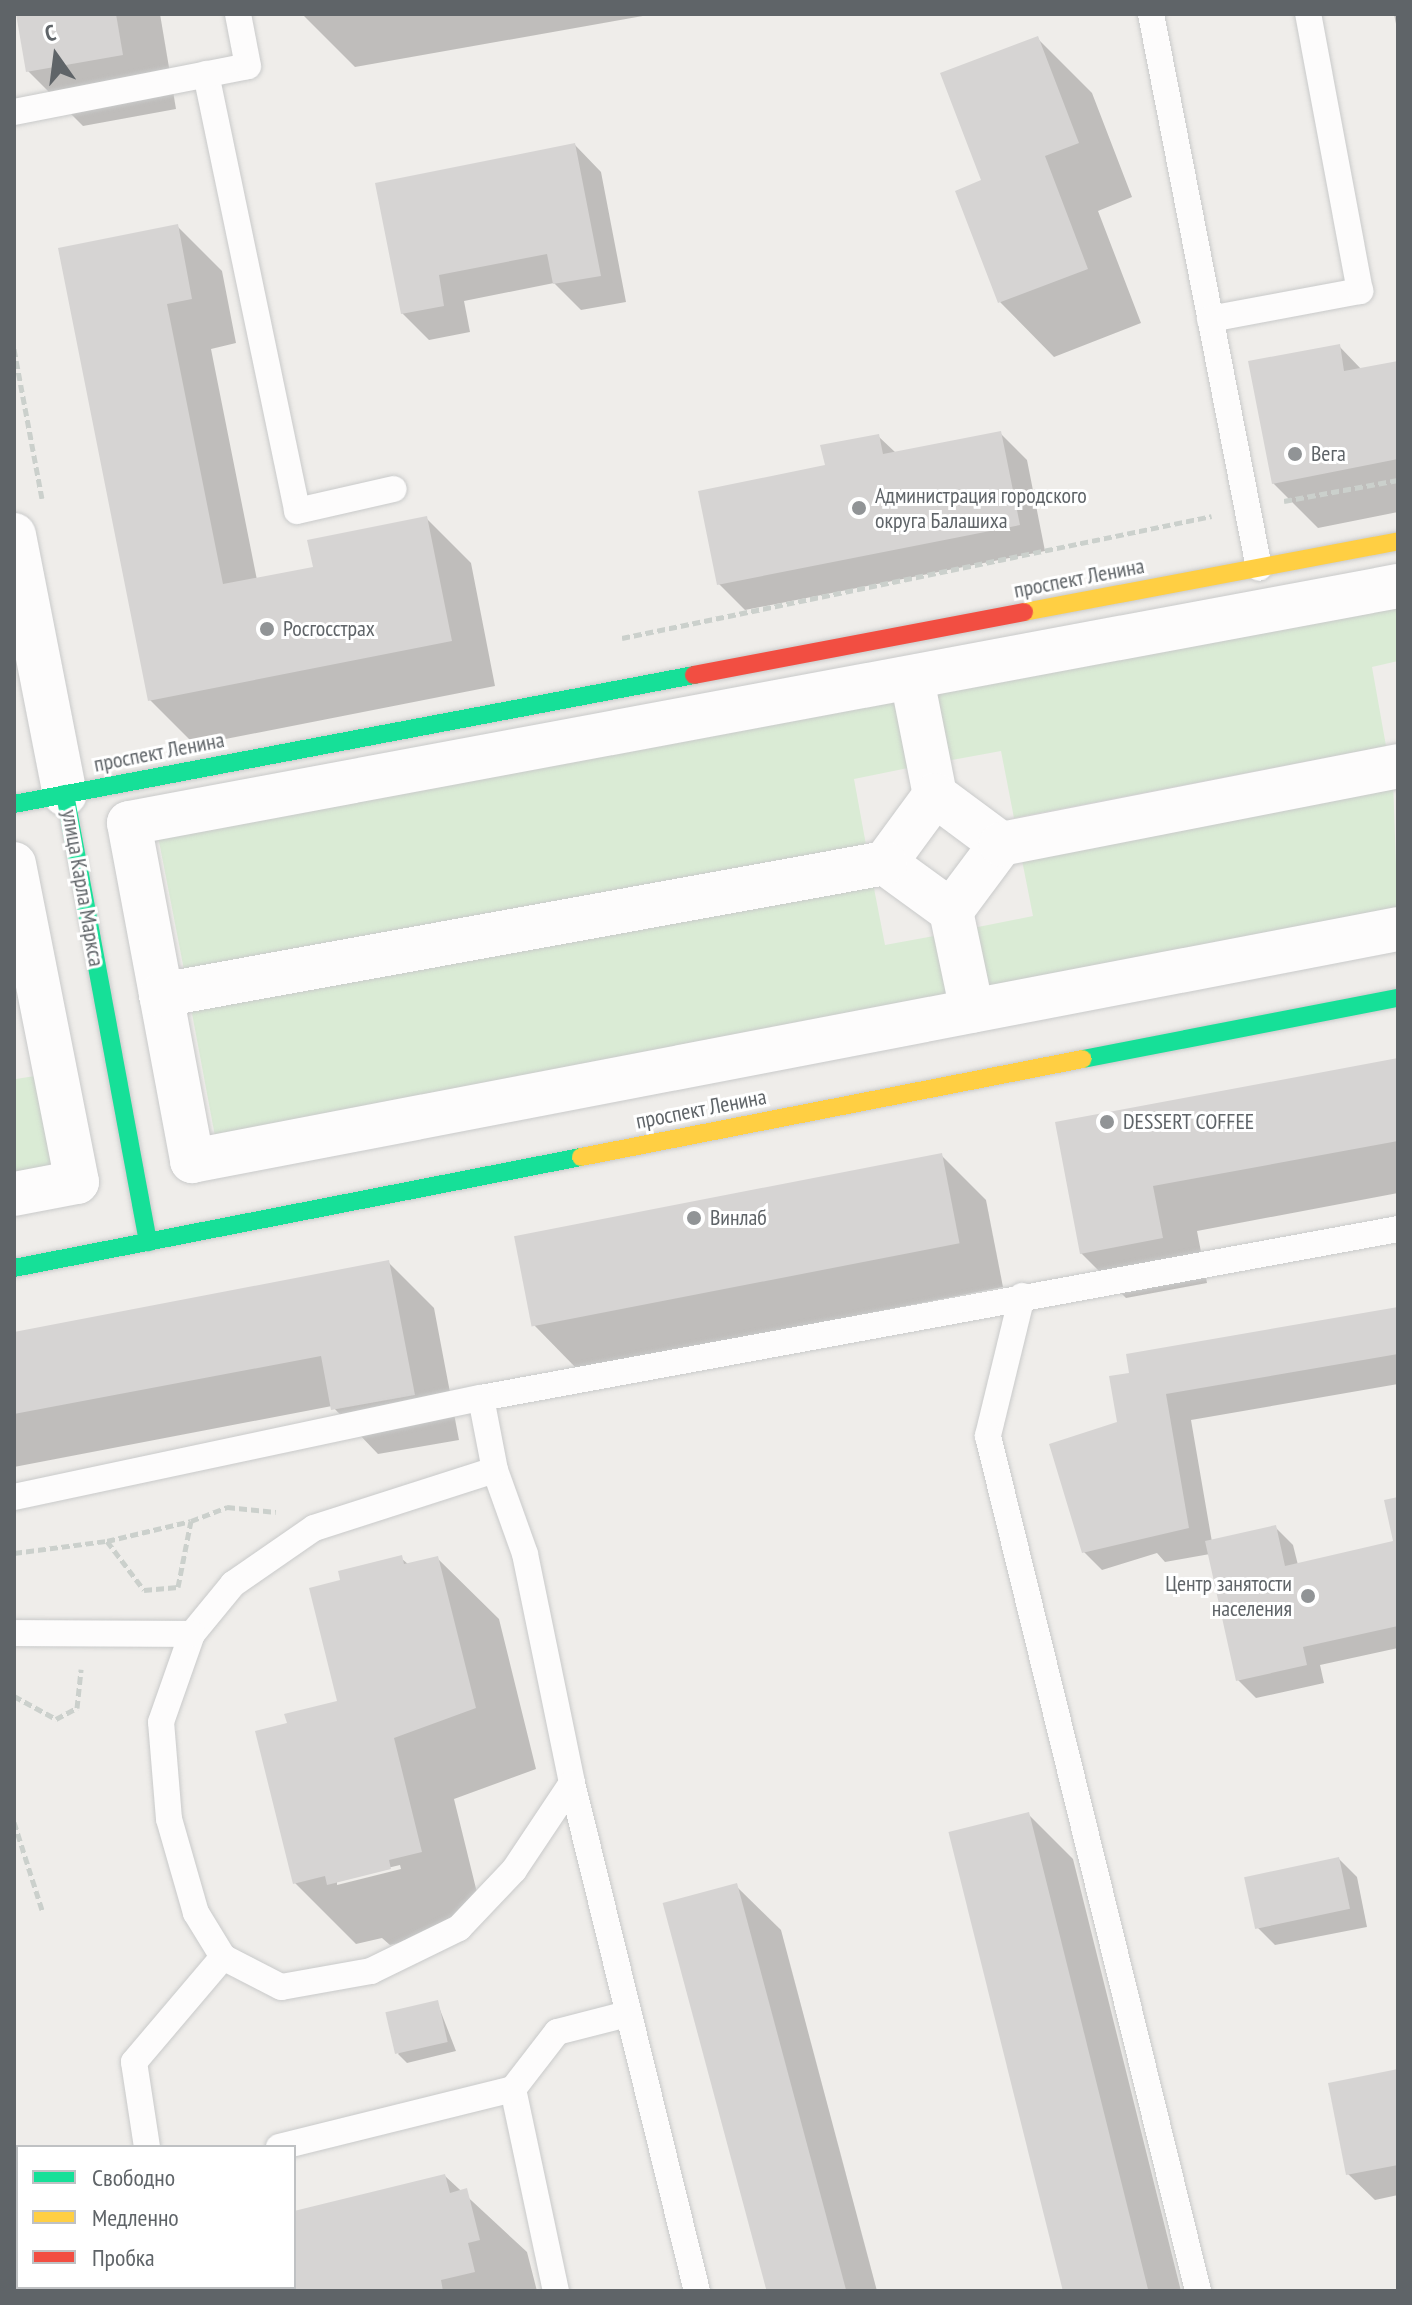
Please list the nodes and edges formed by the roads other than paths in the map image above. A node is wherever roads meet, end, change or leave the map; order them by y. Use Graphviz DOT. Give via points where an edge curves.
graph roads {
  1 [pos="238,14"];
  2 [pos="1151,14"];
  3 [pos="1308,14"];
  4 [pos="206,74"];
  5 [pos="14,112"];
  6 [pos="1210,319"];
  7 [pos="394,489"];
  8 [pos="29,521"];
  9 [pos="1398,541"];
  10 [pos="1259,568"];
  11 [pos="1398,586"];
  12 [pos="912,679"];
  13 [pos="1398,766"];
  14 [pos="65,794"];
  15 [pos="935,795"];
  16 [pos="14,804"];
  17 [pos="1001,844"];
  18 [pos="885,863"];
  19 [pos="14,864"];
  20 [pos="951,911"];
  21 [pos="1398,929"];
  22 [pos="161,995"];
  23 [pos="1398,998"];
  24 [pos="41,1003"];
  25 [pos="972,1011"];
  26 [pos="14,1037"];
  27 [pos="53,1061"];
  28 [pos="14,1194"];
  29 [pos="1398,1229"];
  30 [pos="148,1242"];
  31 [pos="14,1268"];
  32 [pos="1022,1296"];
  33 [pos="481,1398"];
  34 [pos="495,1470"];
  35 [pos="14,1497"];
  36 [pos="14,1633"];
  37 [pos="192,1634"];
  38 [pos="572,1783"];
  39 [pos="223,1957"];
  40 [pos="627,2014"];
  41 [pos="513,2089"];
  42 [pos="139,2145"];
  43 [pos="287,2145"];
  44 [pos="556,2291"];
  45 [pos="697,2291"];
  46 [pos="1198,2291"];
  1 -- 4 [label="lane" via="248,66"];
  2 -- 6 [label="lane"];
  3 -- 6 [label="lane" via="1360,291"];
  4 -- 5 [label="lane"];
  4 -- 7 [label="lane" via="297,511"];
  6 -- 10 [label="lane"];
  8 -- 14 [label="street, улица Карла Маркса"];
  9 -- 10 [label="street, проспект Ленина"];
  10 -- 14 [label="street, проспект Ленина"];
  11 -- 12 [label="street"];
  12 -- 15 [label="street"];
  12 -- 22 [label="street" via="129,823"];
  13 -- 17 [label="street"];
  14 -- 16 [label="street, проспект Ленина"];
  14 -- 30 [label="street, улица Карла Маркса"];
  15 -- 17 [label="street"];
  15 -- 18 [label="street"];
  17 -- 20 [label="street"];
  18 -- 20 [label="street"];
  18 -- 22 [label="street"];
  19 -- 24 [label="street"];
  20 -- 25 [label="street"];
  21 -- 25 [label="street"];
  22 -- 25 [label="street" via="192,1161"];
  23 -- 30 [label="street, проспект Ленина"];
  24 -- 26 [label="street"];
  24 -- 27 [label="street"];
  26 -- 27 [label="street"];
  27 -- 28 [label="street" via="77,1182"];
  29 -- 32 [label="lane"];
  30 -- 31 [label="street, проспект Ленина"];
  32 -- 33 [label="lane"];
  32 -- 46 [label="lane" via="988,1436"];
  33 -- 34 [label="lane"];
  33 -- 35 [label="lane"];
  34 -- 37 [label="lane" via="314,1528 233,1584"];
  34 -- 38 [label="lane" via="525,1554"];
  36 -- 37 [label="lane"];
  37 -- 39 [label="lane" via="161,1722 169,1819 196,1913"];
  38 -- 39 [label="lane" via="514,1870 459,1928 371,1971 281,1987"];
  38 -- 40 [label="lane"];
  39 -- 42 [label="lane" via="134,2062"];
  40 -- 41 [label="lane" via="557,2032"];
  40 -- 45 [label="lane"];
  41 -- 43 [label="lane"];
  41 -- 44 [label="lane"];
}
